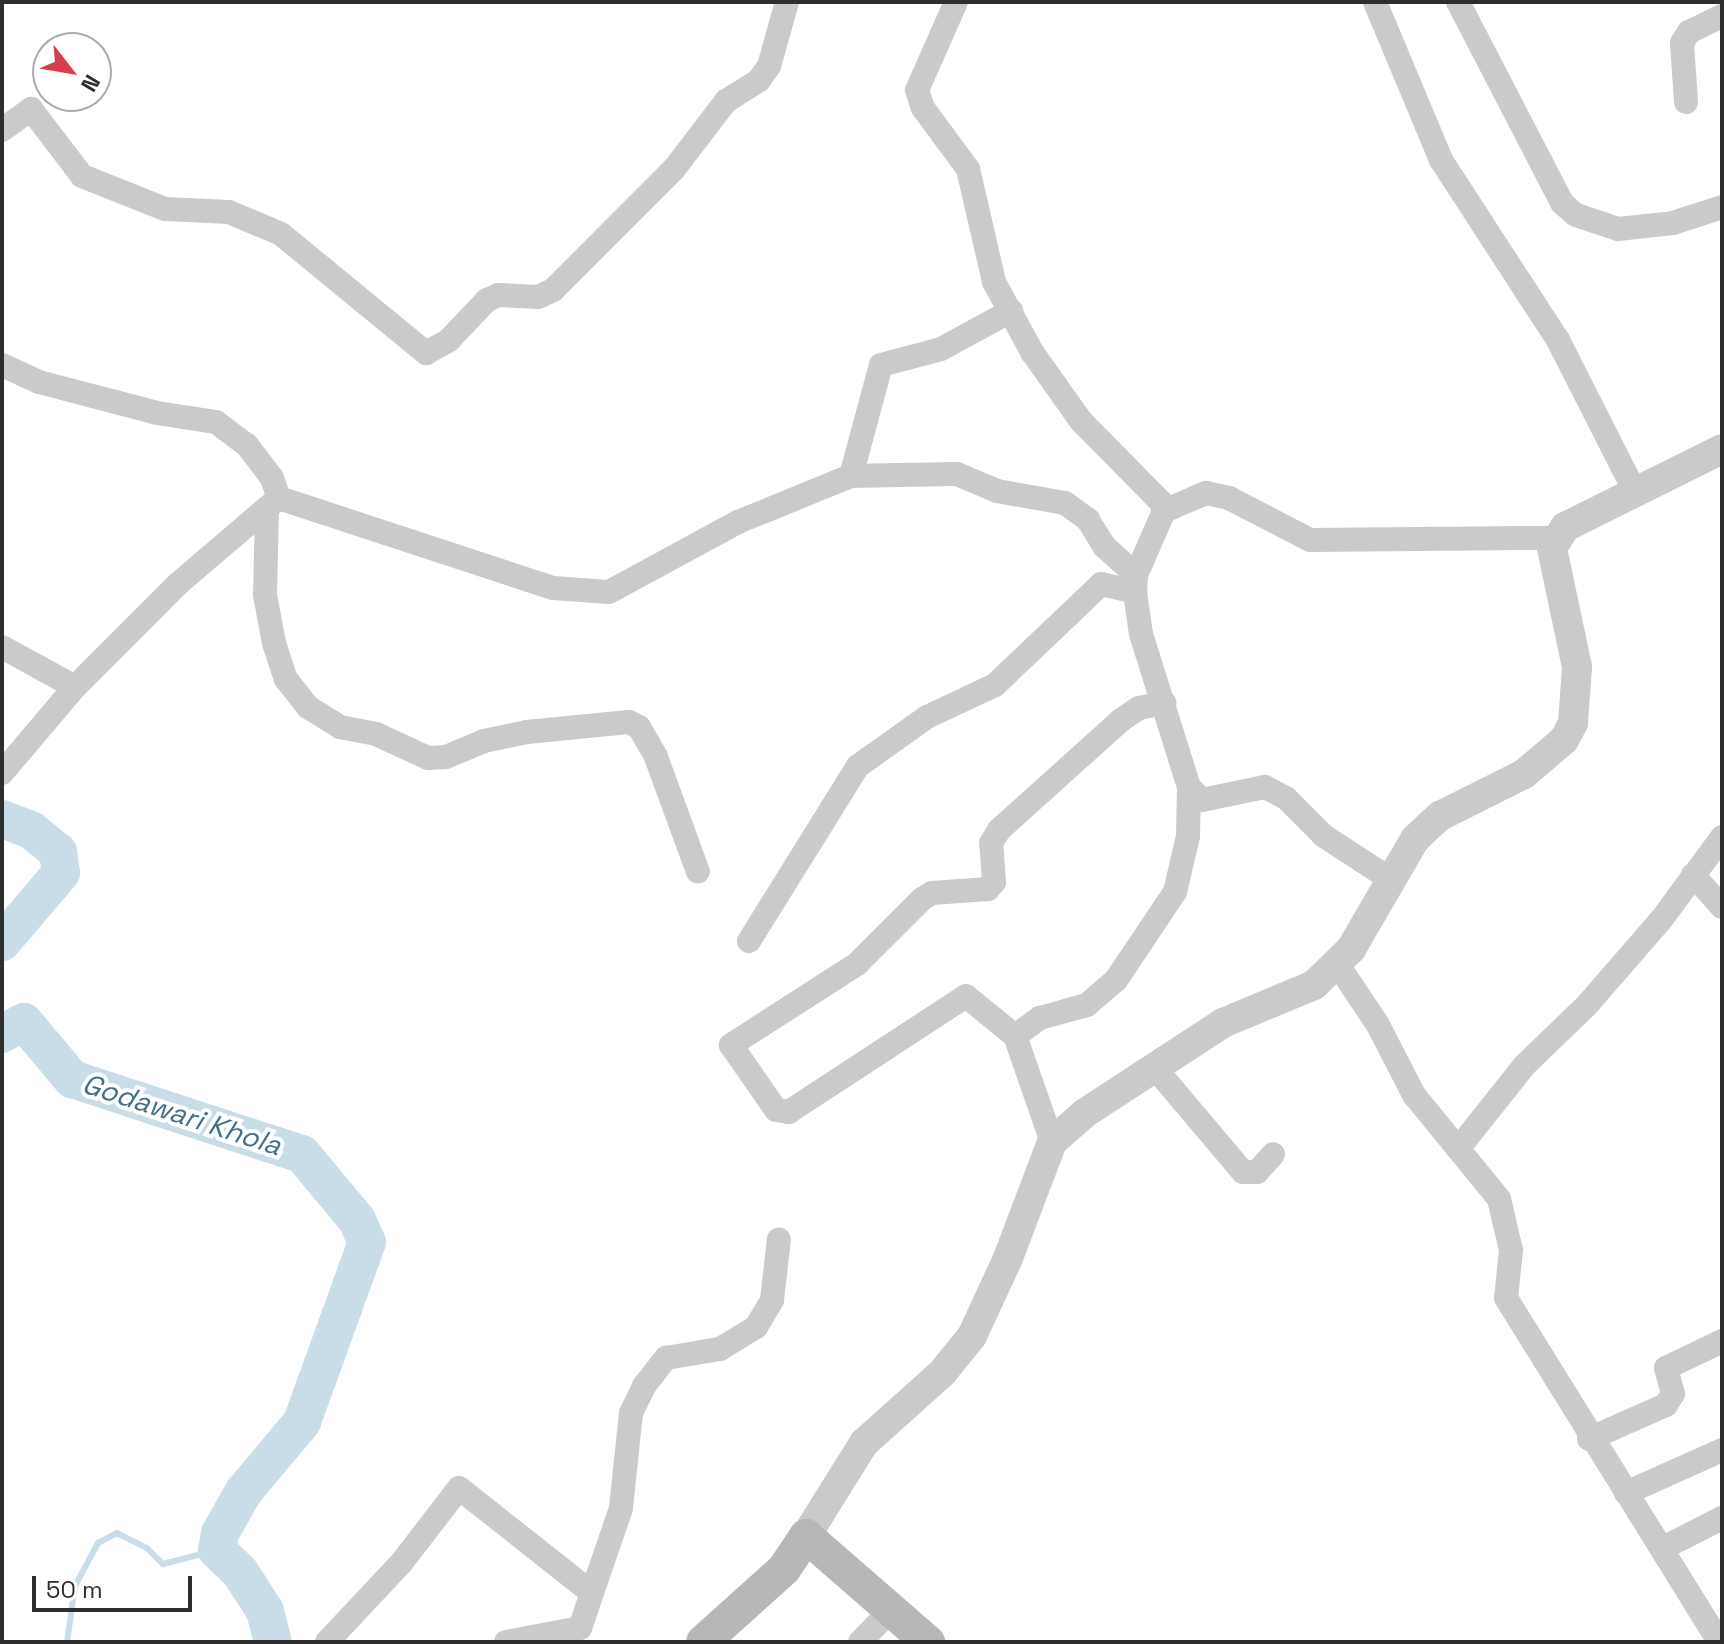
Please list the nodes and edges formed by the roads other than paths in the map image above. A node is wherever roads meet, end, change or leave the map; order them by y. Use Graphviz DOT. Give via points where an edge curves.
graph roads {
  1 [pos="787,2"];
  2 [pos="956,2"];
  3 [pos="1375,2"];
  4 [pos="1458,2"];
  5 [pos="1722,16"];
  6 [pos="1686,102"];
  7 [pos="2,130"];
  8 [pos="1722,207"];
  9 [pos="1011,311"];
  10 [pos="2,365"];
  11 [pos="1722,449"];
  12 [pos="851,476"];
  13 [pos="1634,490"];
  14 [pos="273,503"];
  15 [pos="1164,511"];
  16 [pos="1556,538"];
  17 [pos="1136,584"];
  18 [pos="2,647"];
  19 [pos="75,687"];
  20 [pos="1165,703"];
  21 [pos="2,773"];
  22 [pos="1189,787"];
  23 [pos="1722,837"];
  24 [pos="698,872"];
  25 [pos="1693,875"];
  26 [pos="1390,879"];
  27 [pos="1722,907"];
  28 [pos="749,941"];
  29 [pos="1338,965"];
  30 [pos="1015,1036"];
  31 [pos="1155,1068"];
  32 [pos="1052,1142"];
  33 [pos="1458,1149"];
  34 [pos="1273,1154"];
  35 [pos="779,1239"];
  36 [pos="1722,1341"];
  37 [pos="1589,1439"];
  38 [pos="1722,1450"];
  39 [pos="1626,1493"];
  40 [pos="1722,1518"];
  41 [pos="806,1536"];
  42 [pos="1663,1548"];
  43 [pos="592,1593"];
  44 [pos="1713,1611"];
  45 [pos="889,1612"];
  46 [pos="327,1642"];
  47 [pos="506,1642"];
  48 [pos="703,1642"];
  49 [pos="860,1642"];
  50 [pos="928,1642"];
  51 [pos="1719,1642"];
  1 -- 7 [label="street" via="769,66 759,80 726,101 674,169 553,290 538,297 498,295 487,300 449,340 426,353 281,234 229,212 165,209 82,176 31,109"];
  2 -- 9 [label="street" via="917,90 923,108 968,169 994,282"];
  3 -- 13 [label="street" via="1441,160 1580,377"];
  4 -- 8 [label="street" via="1562,203 1576,215 1618,229 1673,223"];
  5 -- 6 [label="street" via="1689,32 1682,43"];
  9 -- 12 [label="street" via="916,360 891,359 881,365"];
  9 -- 15 [label="street" via="1032,352 1081,421 1143,479"];
  10 -- 14 [label="street" via="39,382 157,413 216,422 247,445 272,478"];
  11 -- 13 [label="street"];
  12 -- 14 [label="street" via="738,522 609,592 553,588"];
  12 -- 17 [label="street" via="957,474 997,491 1065,503 1088,520"];
  13 -- 16 [label="street" via="1576,518"];
  14 -- 19 [label="street" via="179,583"];
  14 -- 24 [label="street" via="265,595 286,679 308,707 340,727 376,734 428,758 527,732 629,722 639,727 656,757"];
  15 -- 16 [label="street" via="1206,493 1229,498 1310,540"];
  15 -- 17 [label="street"];
  16 -- 26 [label="street" via="1552,560 1575,643 1573,723 1554,752 1524,774 1440,816 1415,839"];
  17 -- 20 [label="street" via="1141,634"];
  17 -- 28 [label="street" via="1101,584 995,685 927,717 858,766"];
  18 -- 19 [label="street"];
  19 -- 21 [label="street"];
  20 -- 22 [label="street"];
  20 -- 30 [label="street" via="1139,708 1121,720 999,830 991,843 994,882 988,889 932,893 922,899 857,964 731,1045 776,1110 789,1112 966,996"];
  22 -- 26 [label="street" via="1202,800 1265,787 1286,798 1324,836"];
  22 -- 30 [label="street" via="1188,836 1175,892 1116,980 1087,1005 1040,1018"];
  23 -- 25 [label="street"];
  25 -- 27 [label="street"];
  25 -- 33 [label="street" via="1661,920 1587,1005 1524,1066"];
  26 -- 29 [label="street"];
  29 -- 31 [label="street" via="1314,985 1223,1023"];
  29 -- 33 [label="street" via="1378,1025 1414,1095"];
  30 -- 32 [label="street"];
  31 -- 32 [label="street"];
  31 -- 34 [label="street" via="1243,1172 1257,1172"];
  32 -- 41 [label="street" via="972,1336 942,1373 864,1443"];
  33 -- 37 [label="street" via="1499,1199 1511,1250 1506,1298"];
  35 -- 43 [label="street" via="772,1300 756,1327 720,1349 666,1358 644,1386 631,1413 621,1508"];
  36 -- 37 [label="street" via="1666,1368 1672,1401"];
  37 -- 39 [label="street"];
  38 -- 39 [label="street"];
  39 -- 42 [label="street"];
  40 -- 42 [label="street"];
  41 -- 45 [label="main road"];
  41 -- 48 [label="main road" via="784,1569"];
  42 -- 44 [label="street"];
  43 -- 46 [label="street" via="459,1488 385,1582"];
  43 -- 47 [label="street" via="580,1628"];
  44 -- 51 [label="street"];
  45 -- 49 [label="street"];
  45 -- 50 [label="main road"];
}
